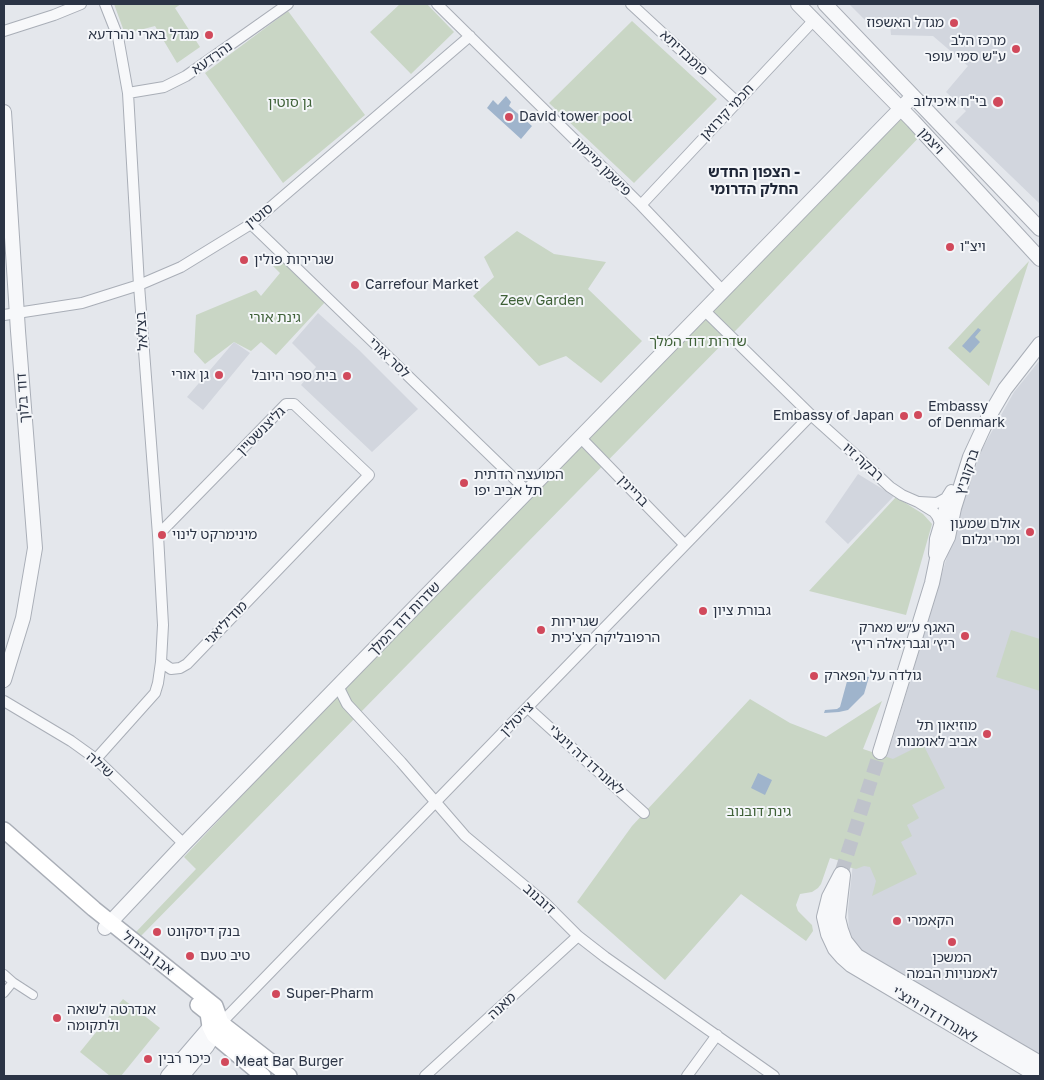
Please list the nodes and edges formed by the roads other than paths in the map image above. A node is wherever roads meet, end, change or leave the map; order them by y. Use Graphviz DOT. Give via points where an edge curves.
graph roads {
  1 [pos="81,4"];
  2 [pos="105,4"];
  3 [pos="288,4"];
  4 [pos="437,4"];
  5 [pos="631,4"];
  6 [pos="798,4"];
  7 [pos="825,4"];
  8 [pos="814,20"];
  9 [pos="4,31"];
  10 [pos="470,36"];
  11 [pos="128,93"];
  12 [pos="913,96"];
  13 [pos="737,102"];
  14 [pos="900,109"];
  15 [pos="4,112"];
  16 [pos="641,205"];
  17 [pos="250,224"];
  18 [pos="1040,229"];
  19 [pos="1040,259"];
  20 [pos="139,286"];
  21 [pos="723,290"];
  22 [pos="704,310"];
  23 [pos="10,315"];
  24 [pos="1040,333"];
  25 [pos="1040,344"];
  26 [pos="1040,353"];
  27 [pos="1007,386"];
  28 [pos="811,414"];
  29 [pos="580,437"];
  30 [pos="369,475"];
  31 [pos="527,491"];
  32 [pos="918,502"];
  33 [pos="943,517"];
  34 [pos="158,535"];
  35 [pos="685,545"];
  36 [pos="161,662"];
  37 [pos="4,680"];
  38 [pos="338,686"];
  39 [pos="4,700"];
  40 [pos="528,708"];
  41 [pos="880,752"];
  42 [pos="96,759"];
  43 [pos="436,802"];
  44 [pos="644,813"];
  45 [pos="4,830"];
  46 [pos="4,841"];
  47 [pos="184,844"];
  48 [pos="842,874"];
  49 [pos="107,925"];
  50 [pos="578,936"];
  51 [pos="840,945"];
  52 [pos="4,974"];
  53 [pos="13,982"];
  54 [pos="4,993"];
  55 [pos="33,995"];
  56 [pos="215,1028"];
  57 [pos="717,1035"];
  58 [pos="1037,1060"];
  59 [pos="168,1076"];
  60 [pos="182,1076"];
  61 [pos="263,1076"];
  62 [pos="289,1076"];
  63 [pos="425,1076"];
  64 [pos="687,1076"];
  65 [pos="774,1076"];
  66 [pos="1038,1076"];
  1 -- 9 [label="street"];
  2 -- 11 [label="street, בצלאל" via="118,37"];
  3 -- 11 [label="street, נהרדעא" via="186,76 164,87"];
  4 -- 10 [label="street, פישמן מיימון"];
  5 -- 13 [label="street, פומבדיתא"];
  6 -- 8 [label="street, ויצמן"];
  7 -- 12 [label="street, ויצמן"];
  8 -- 13 [label="street, חכמי קירואן"];
  8 -- 14 [label="street, ויצמן"];
  10 -- 16 [label="street, פישמן מיימון"];
  10 -- 17 [label="street, סוטין"];
  11 -- 20 [label="street, בצלאל"];
  12 -- 14 [label="street, שדרות דוד המלך"];
  12 -- 18 [label="street, ויצמן"];
  13 -- 16 [label="street, חכמי קירואן"];
  14 -- 19 [label="street, ויצמן"];
  14 -- 21 [label="street, שדרות דוד המלך"];
  15 -- 23 [label="street, דוד בלוך"];
  16 -- 21 [label="street, פישמן מיימון"];
  17 -- 20 [label="street, סוטין" via="181,268"];
  17 -- 31 [label="street, לסר אורי"];
  20 -- 23 [label="street, סוטין" via="82,303"];
  20 -- 34 [label="street, בצלאל"];
  21 -- 22 [label="street, שדרות דוד המלך"];
  22 -- 28 [label="street, רבקה זיו"];
  22 -- 29 [label="street, שדרות דוד המלך"];
  23 -- 37 [label="street, דוד בלוך" via="34,548 24,618"];
  24 -- 33 [label="street, ברקוביץ" via="997,386 985,408 963,454"];
  25 -- 27 [label="street, ברקוביץ"];
  26 -- 27 [label="street"];
  27 -- 33 [label="street, ברקוביץ" via="970,457 954,508"];
  28 -- 32 [label="street, רבקה זיו" via="890,487"];
  28 -- 35 [label="street, צייטלין"];
  29 -- 31 [label="street, שדרות דוד המלך"];
  29 -- 35 [label="street, בריינין"];
  30 -- 34 [label="street, גליצנשטיין" via="294,404 286,404"];
  30 -- 36 [label="street, מודיליאני" via="186,664 171,669"];
  31 -- 38 [label="street, שדרות דוד המלך"];
  32 -- 33 [label="street, רבקה זיו"];
  32 -- 33 [label="street, רבקה זיו"];
  33 -- 41 [label="street, ברקוביץ" via="941,553"];
  34 -- 36 [label="street, בצלאל" via="163,624"];
  35 -- 40 [label="street, צייטלין"];
  36 -- 42 [label="street" via="155,693"];
  38 -- 43 [label="street, דובנוב" via="347,704"];
  38 -- 47 [label="street, שדרות דוד המלך"];
  39 -- 42 [label="street, שילה"];
  40 -- 43 [label="street, צייטלין"];
  40 -- 44 [label="street, לאונרדו דה וינצ'י"];
  42 -- 47 [label="street, שילה"];
  43 -- 50 [label="street, דובנוב" via="465,836 544,902"];
  43 -- 56 [label="street, צייטלין"];
  45 -- 49 [label="main road, אבן גבירול"];
  46 -- 49 [label="main road, אבן גבירול"];
  47 -- 49 [label="street, שדרות דוד המלך"];
  48 -- 51 [label="street" via="838,918"];
  49 -- 56 [label="main road, אבן גבירול" via="208,1013"];
  50 -- 57 [label="street, דובנוב"];
  50 -- 63 [label="street, מאנה"];
  51 -- 58 [label="street, לאונרדו דה וינצ'י"];
  51 -- 66 [label="street, לאונרדו דה וינצ'י" via="851,965"];
  52 -- 53 [label="street"];
  53 -- 54 [label="street"];
  53 -- 55 [label="street"];
  56 -- 59 [label="street"];
  56 -- 60 [label="street"];
  56 -- 61 [label="main road, אבן גבירול"];
  56 -- 62 [label="main road, אבן גבירול"];
  57 -- 64 [label="street"];
  57 -- 65 [label="street, דובנוב"];
}
